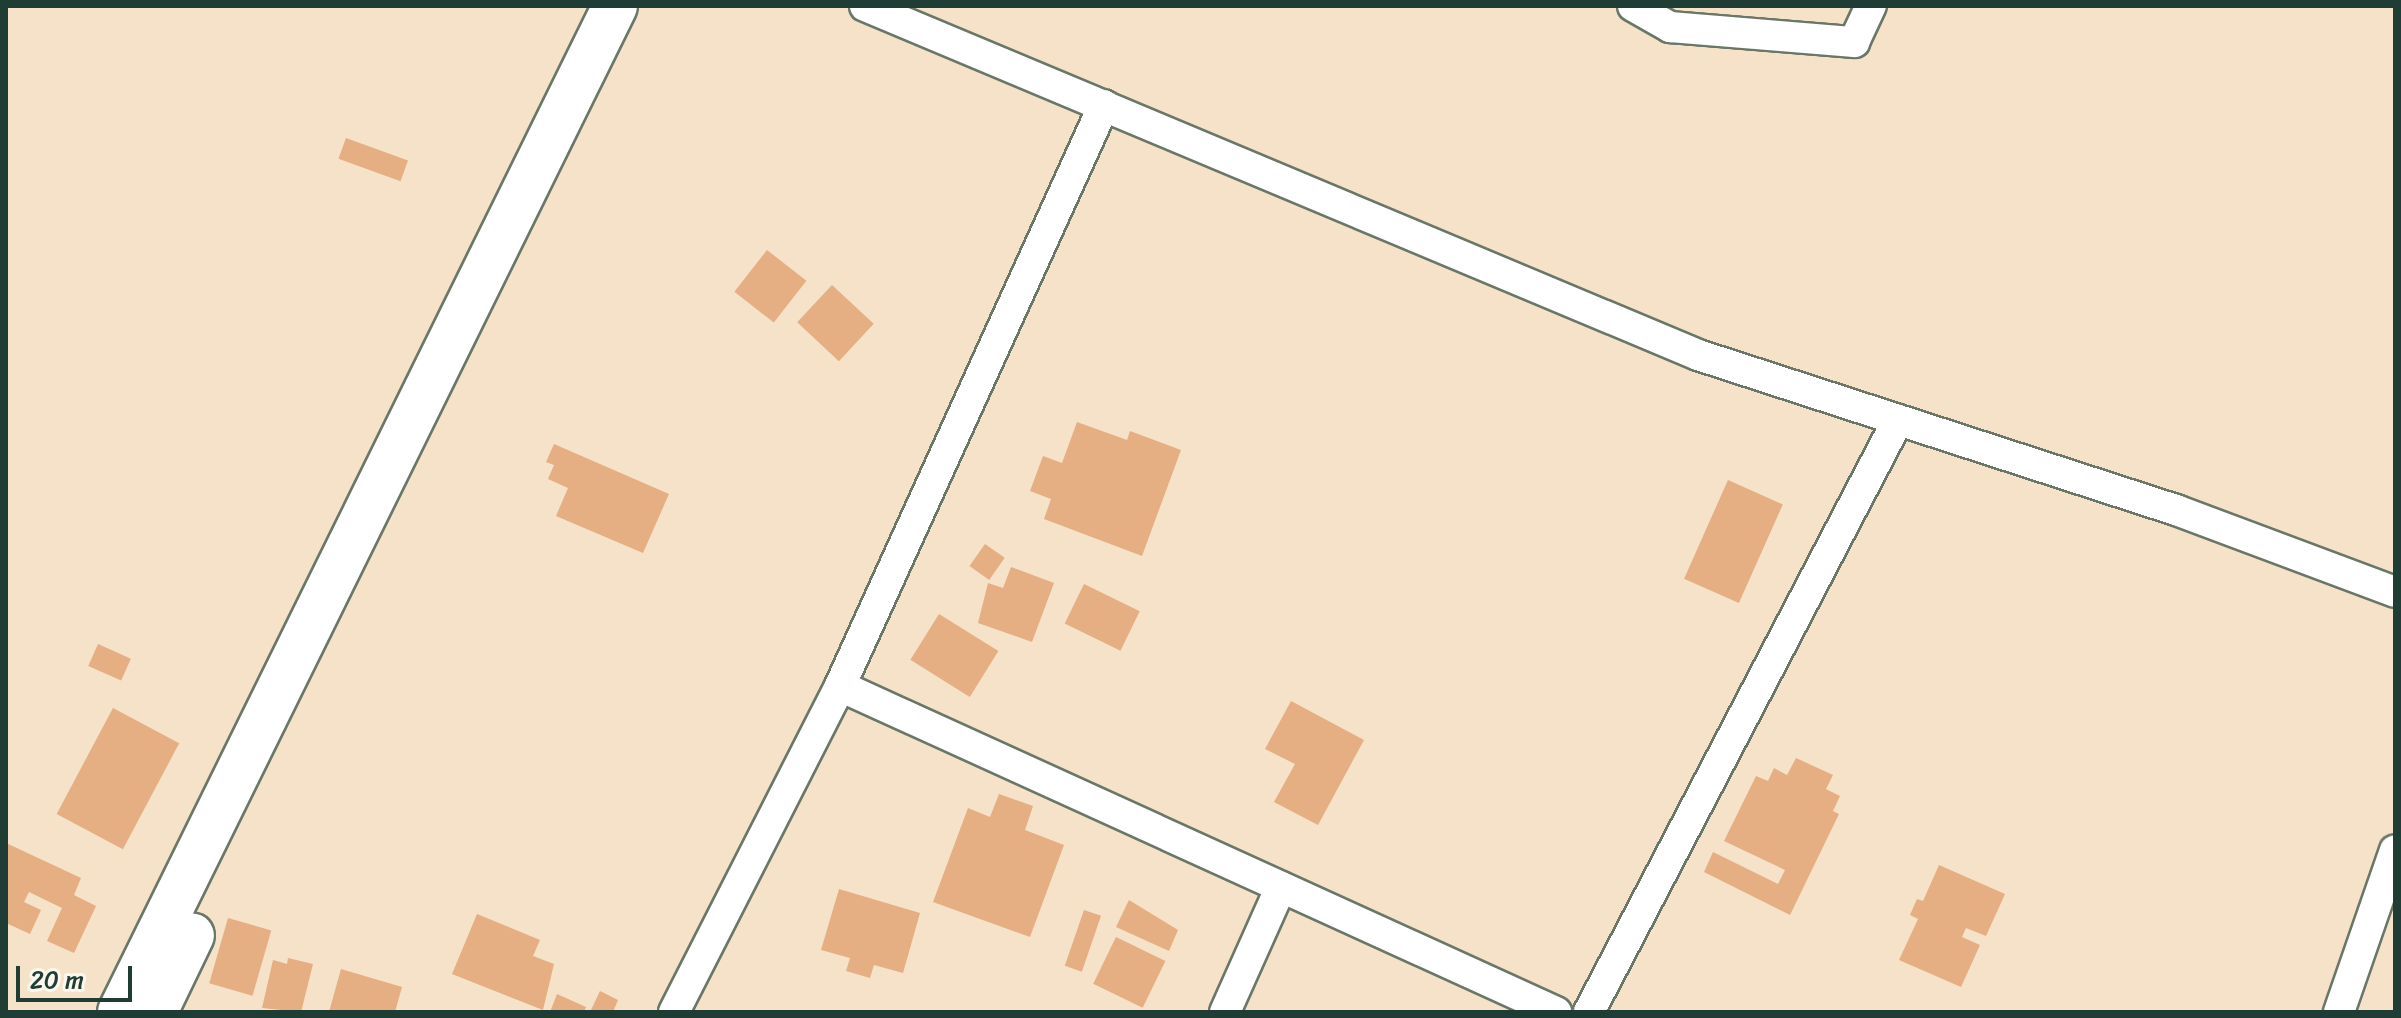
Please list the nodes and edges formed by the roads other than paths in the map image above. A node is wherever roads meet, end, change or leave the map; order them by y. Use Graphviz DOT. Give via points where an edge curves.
graph roads {
  1 [pos="615,6"];
  2 [pos="644,6"];
  3 [pos="865,6"];
  4 [pos="1633,6"];
  5 [pos="1871,6"];
  6 [pos="1104,105"];
  7 [pos="1898,420"];
  8 [pos="2395,592"];
  9 [pos="840,686"];
  10 [pos="2395,850"];
  11 [pos="1281,887"];
  12 [pos="120,1012"];
  13 [pos="155,1012"];
  14 [pos="674,1012"];
  15 [pos="1225,1012"];
  16 [pos="1556,1012"];
  17 [pos="1589,1012"];
  18 [pos="2339,1012"];
  1 -- 12 [label="main road"];
  2 -- 13 [label="main road"];
  3 -- 6 [label="street"];
  4 -- 5 [label="street" via="1670,27 1854,42"];
  6 -- 7 [label="street" via="1698,355"];
  6 -- 9 [label="street"];
  7 -- 8 [label="street" via="2176,510"];
  7 -- 17 [label="street"];
  9 -- 11 [label="street"];
  9 -- 14 [label="street"];
  10 -- 18 [label="street"];
  11 -- 15 [label="street"];
  11 -- 16 [label="street"];
}
